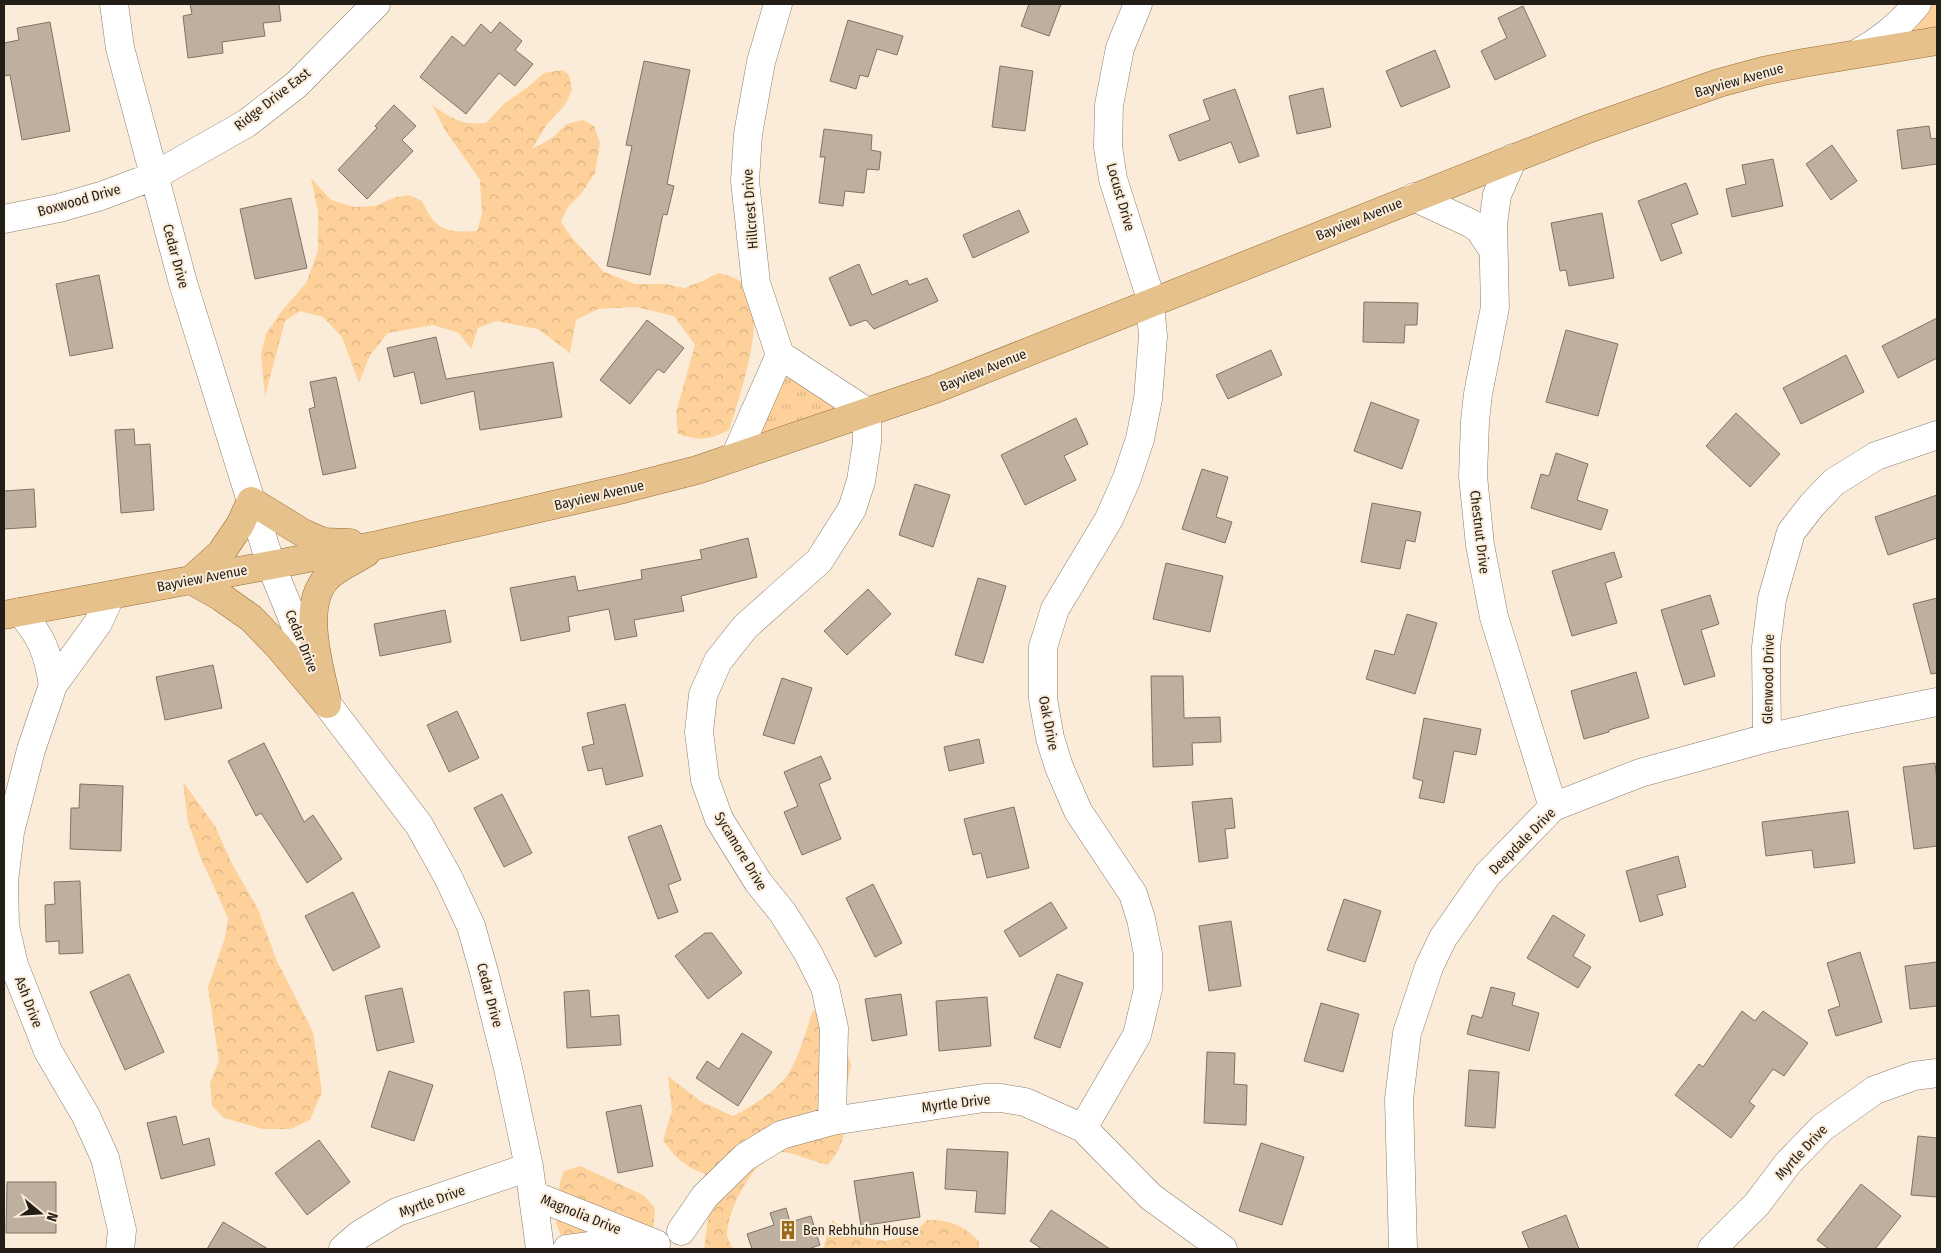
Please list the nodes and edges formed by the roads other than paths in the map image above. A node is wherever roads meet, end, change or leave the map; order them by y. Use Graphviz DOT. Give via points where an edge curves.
graph roads {
  1 [pos="114,4"];
  2 [pos="376,4"];
  3 [pos="778,4"];
  4 [pos="1138,4"];
  5 [pos="1917,4"];
  6 [pos="1937,41"];
  7 [pos="1858,54"];
  8 [pos="1513,158"];
  9 [pos="154,176"];
  10 [pos="1414,197"];
  11 [pos="4,219"];
  12 [pos="1493,250"];
  13 [pos="1150,302"];
  14 [pos="780,355"];
  15 [pos="867,412"];
  16 [pos="1937,435"];
  17 [pos="735,457"];
  18 [pos="251,501"];
  19 [pos="378,546"];
  20 [pos="271,565"];
  21 [pos="191,580"];
  22 [pos="111,595"];
  23 [pos="12,613"];
  24 [pos="53,685"];
  25 [pos="1937,702"];
  26 [pos="327,704"];
  27 [pos="1768,738"];
  28 [pos="1553,807"];
  29 [pos="1937,1073"];
  30 [pos="832,1121"];
  31 [pos="1082,1128"];
  32 [pos="529,1167"];
  33 [pos="533,1195"];
  34 [pos="687,1240"];
  35 [pos="656,1247"];
  36 [pos="120,1249"];
  37 [pos="343,1249"];
  38 [pos="540,1249"];
  39 [pos="567,1249"];
  40 [pos="1223,1249"];
  41 [pos="1403,1249"];
  42 [pos="1712,1249"];
  1 -- 9 [label="street, Cedar Drive" via="120,48"];
  2 -- 9 [label="street, Ridge Drive East" via="296,84 254,118"];
  3 -- 14 [label="street, Hillcrest Drive" via="762,62 748,134 745,181 756,283"];
  4 -- 13 [label="street, Locust Drive" via="1120,48 1109,105 1108,147 1113,179"];
  5 -- 7 [label="street" via="1893,31"];
  6 -- 7 [label="main road, Bayview Avenue"];
  7 -- 8 [label="main road, Bayview Avenue" via="1719,83"];
  8 -- 10 [label="main road, Bayview Avenue"];
  8 -- 12 [label="street, Chestnut Drive" via="1497,195"];
  9 -- 11 [label="street, Boxwood Drive" via="101,196"];
  9 -- 18 [label="street, Cedar Drive" via="183,283"];
  10 -- 12 [label="street, Chestnut Drive" via="1479,229"];
  10 -- 13 [label="main road, Bayview Avenue"];
  12 -- 28 [label="street, Chestnut Drive" via="1495,307 1475,421 1473,476 1476,508 1494,617"];
  13 -- 15 [label="main road, Bayview Avenue" via="944,385"];
  13 -- 31 [label="street, Oak Drive" via="1153,336 1148,398 1128,478 1109,519 1055,609 1043,647 1043,699 1059,767 1078,810 1132,894 1148,954 1148,989 1137,1035"];
  14 -- 15 [label="street"];
  14 -- 17 [label="street"];
  15 -- 17 [label="main road, Bayview Avenue"];
  15 -- 30 [label="street, Sycamore Drive" via="862,481 852,509 819,561 745,627 718,661 703,695 699,732 705,780 719,819 758,882 783,913 825,987 834,1028"];
  16 -- 27 [label="street, Glenwood Drive" via="1876,456 1834,482 1791,532 1772,599 1766,647"];
  17 -- 19 [label="main road, Bayview Avenue" via="623,489"];
  18 -- 19 [label="main road" via="324,542"];
  18 -- 20 [label="street, Cedar Drive"];
  18 -- 21 [label="main road" via="240,525 221,552"];
  19 -- 20 [label="main road, Bayview Avenue"];
  19 -- 26 [label="main road" via="327,578 318,593 314,607 315,639"];
  20 -- 21 [label="main road, Bayview Avenue"];
  20 -- 26 [label="street, Cedar Drive"];
  21 -- 22 [label="main road, Bayview Avenue"];
  21 -- 26 [label="main road" via="251,618"];
  22 -- 23 [label="main road, Bayview Avenue"];
  22 -- 24 [label="street, Ash Drive" via="98,623"];
  23 -- 24 [label="street, Ash Drive" via="32,625 43,642"];
  24 -- 36 [label="street, Ash Drive" via="31,750 10,832 4,881 6,926 14,965 48,1051 106,1158 122,1230"];
  25 -- 27 [label="street, Deepdale Drive"];
  26 -- 32 [label="street, Cedar Drive" via="419,825 470,926 508,1068"];
  27 -- 28 [label="street, Deepdale Drive" via="1640,773"];
  28 -- 41 [label="street, Deepdale Drive" via="1488,875 1443,938 1429,967 1408,1033 1399,1099"];
  29 -- 42 [label="street, Myrtle Drive" via="1914,1076 1875,1090 1823,1127 1788,1163 1757,1204"];
  30 -- 31 [label="street, Myrtle Drive" via="1001,1098 1025,1102"];
  30 -- 34 [label="street, Myrtle Drive" via="780,1135 745,1157 705,1196"];
  31 -- 40 [label="street, Myrtle Drive" via="1151,1197"];
  32 -- 33 [label="street, Cedar Drive"];
  32 -- 37 [label="street, Myrtle Drive" via="397,1212"];
  33 -- 35 [label="street, Magnolia Drive"];
  33 -- 38 [label="street, Cedar Drive"];
  34 -- 35 [label="street, Myrtle Drive" via="676,1230 667,1231"];
  35 -- 39 [label="street" via="605,1244"];
}
